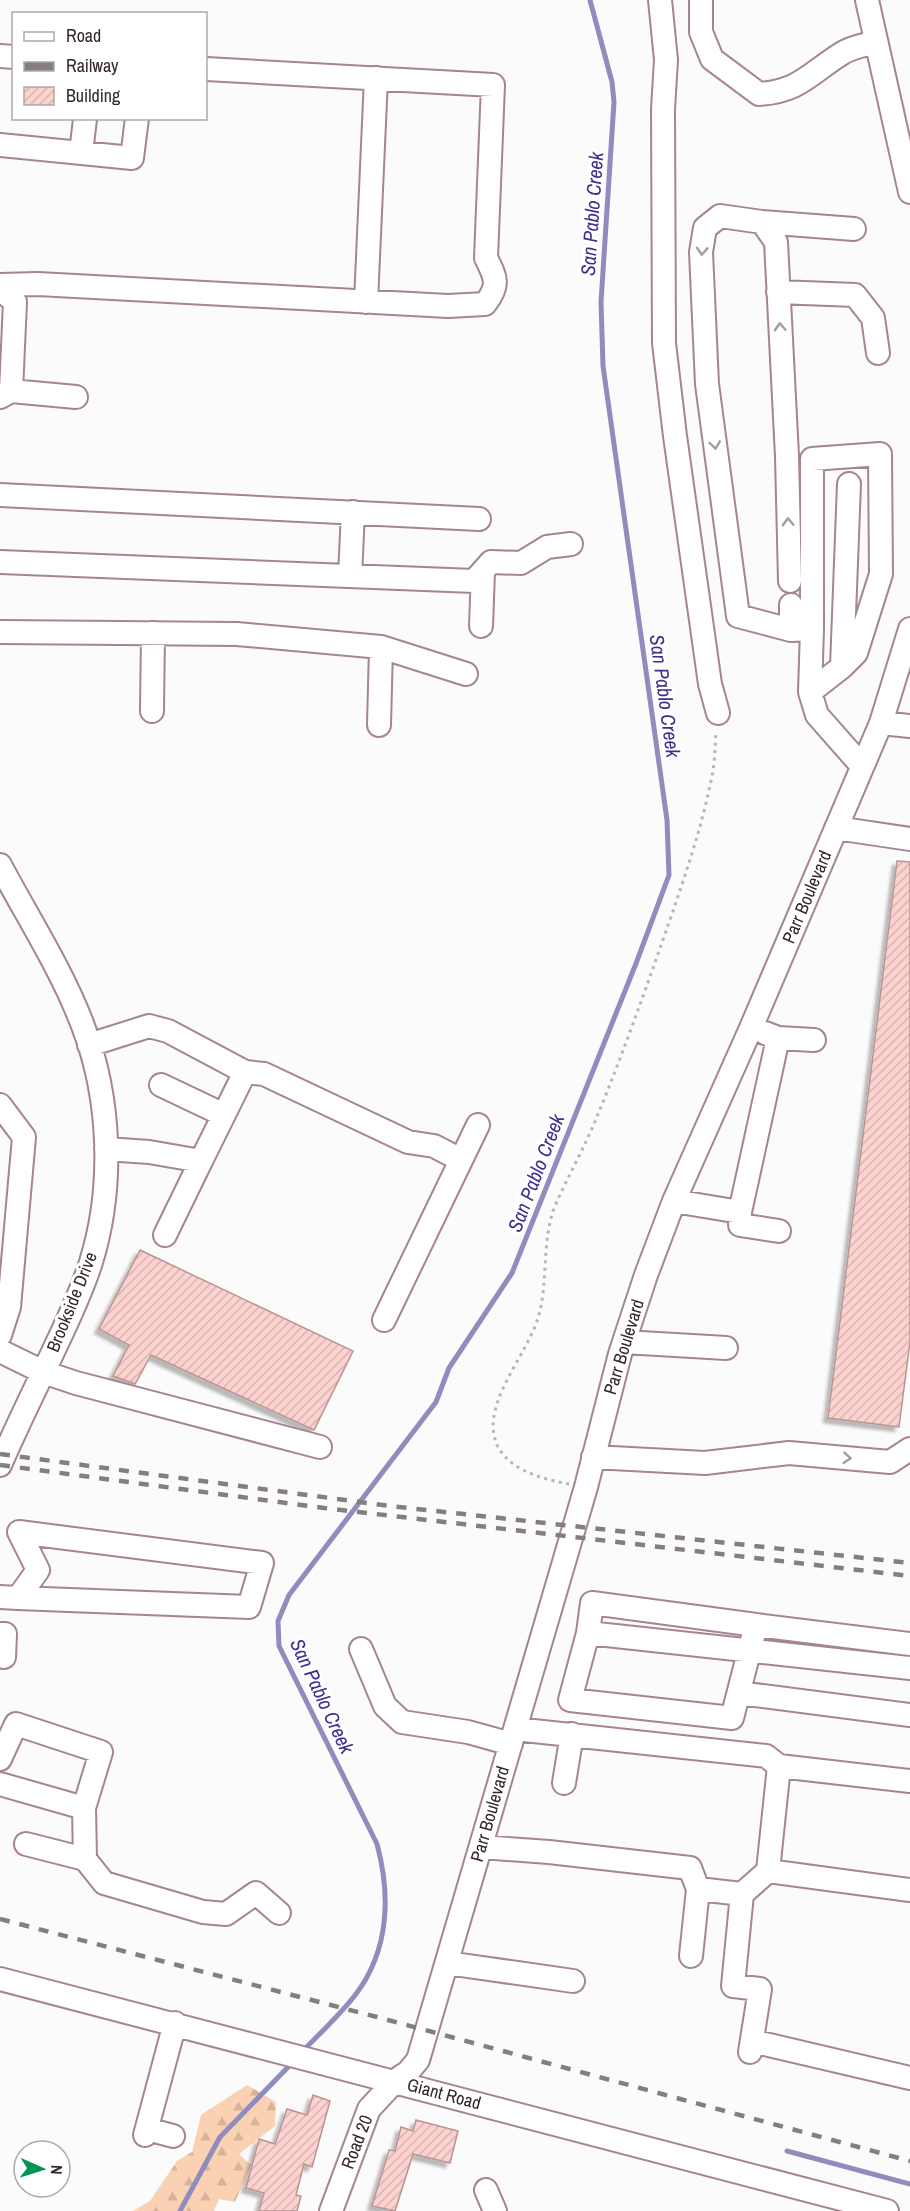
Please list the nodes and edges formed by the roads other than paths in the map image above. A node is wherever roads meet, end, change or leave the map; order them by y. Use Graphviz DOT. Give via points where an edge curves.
graph roads {
  1 [pos="660,0"];
  2 [pos="701,0"];
  3 [pos="867,0"];
  4 [pos="876,42"];
  5 [pos="207,69"];
  6 [pos="376,78"];
  7 [pos="85,120"];
  8 [pos="137,120"];
  9 [pos="0,145"];
  10 [pos="81,153"];
  11 [pos="910,192"];
  12 [pos="762,222"];
  13 [pos="854,229"];
  14 [pos="0,287"];
  15 [pos="778,292"];
  16 [pos="366,302"];
  17 [pos="878,353"];
  18 [pos="6,394"];
  19 [pos="76,397"];
  20 [pos="849,484"];
  21 [pos="0,495"];
  22 [pos="353,512"];
  23 [pos="479,519"];
  24 [pos="571,544"];
  25 [pos="0,562"];
  26 [pos="483,571"];
  27 [pos="350,576"];
  28 [pos="790,581"];
  29 [pos="791,605"];
  30 [pos="481,626"];
  31 [pos="802,630"];
  32 [pos="0,632"];
  33 [pos="910,632"];
  34 [pos="153,633"];
  35 [pos="381,647"];
  36 [pos="842,667"];
  37 [pos="904,668"];
  38 [pos="466,674"];
  39 [pos="810,692"];
  40 [pos="152,711"];
  41 [pos="717,713"];
  42 [pos="880,723"];
  43 [pos="379,725"];
  44 [pos="910,726"];
  45 [pos="862,766"];
  46 [pos="836,828"];
  47 [pos="910,839"];
  48 [pos="0,865"];
  49 [pos="751,1028"];
  50 [pos="778,1038"];
  51 [pos="814,1040"];
  52 [pos="89,1045"];
  53 [pos="245,1072"];
  54 [pos="160,1085"];
  55 [pos="0,1105"];
  56 [pos="224,1115"];
  57 [pos="478,1125"];
  58 [pos="106,1149"];
  59 [pos="461,1160"];
  60 [pos="201,1161"];
  61 [pos="674,1201"];
  62 [pos="740,1218"];
  63 [pos="779,1231"];
  64 [pos="165,1235"];
  65 [pos="384,1320"];
  66 [pos="0,1335"];
  67 [pos="624,1342"];
  68 [pos="726,1348"];
  69 [pos="0,1351"];
  70 [pos="43,1372"];
  71 [pos="320,1447"];
  72 [pos="910,1449"];
  73 [pos="593,1457"];
  74 [pos="0,1465"];
  75 [pos="9,1598"];
  76 [pos="756,1625"];
  77 [pos="588,1633"];
  78 [pos="0,1634"];
  79 [pos="910,1644"];
  80 [pos="361,1649"];
  81 [pos="750,1651"];
  82 [pos="4,1657"];
  83 [pos="910,1668"];
  84 [pos="739,1693"];
  85 [pos="910,1715"];
  86 [pos="572,1734"];
  87 [pos="513,1737"];
  88 [pos="0,1759"];
  89 [pos="779,1766"];
  90 [pos="910,1781"];
  91 [pos="564,1783"];
  92 [pos="0,1784"];
  93 [pos="84,1808"];
  94 [pos="26,1844"];
  95 [pos="481,1847"];
  96 [pos="85,1859"];
  97 [pos="768,1871"];
  98 [pos="698,1888"];
  99 [pos="910,1890"];
  100 [pos="742,1894"];
  101 [pos="279,1913"];
  102 [pos="691,1956"];
  103 [pos="447,1963"];
  104 [pos="0,1979"];
  105 [pos="573,1981"];
  106 [pos="175,2024"];
  107 [pos="910,2078"];
  108 [pos="395,2081"];
  109 [pos="173,2136"];
  110 [pos="486,2190"];
  111 [pos="331,2211"];
  112 [pos="495,2211"];
  113 [pos="887,2211"];
  1 -- 41 [label="street" via="666,60 666,372"];
  2 -- 4 [label="street" via="700,32 712,59 759,94 798,86 843,52"];
  3 -- 4 [label="street"];
  4 -- 11 [label="street"];
  5 -- 6 [label="street"];
  6 -- 16 [label="street"];
  6 -- 16 [label="street" via="493,85 486,258 495,276 494,292 485,304"];
  7 -- 10 [label="street"];
  8 -- 10 [label="street" via="132,158"];
  9 -- 10 [label="street"];
  12 -- 13 [label="street"];
  12 -- 15 [label="street" via="776,242"];
  12 -- 31 [label="street, one-way" via="720,216 705,228 701,252 706,384 738,616"];
  14 -- 16 [label="street" via="38,284"];
  14 -- 18 [label="street" via="15,302"];
  15 -- 17 [label="street" via="855,295 873,318"];
  28 -- 15 [label="street, one-way"];
  18 -- 19 [label="street"];
  20 -- 36 [label="street"];
  21 -- 22 [label="street"];
  22 -- 23 [label="street"];
  22 -- 27 [label="street"];
  24 -- 26 [label="street" via="547,547 521,563 491,562"];
  25 -- 27 [label="street"];
  26 -- 27 [label="street" via="474,582"];
  26 -- 30 [label="street"];
  29 -- 31 [label="street"];
  31 -- 36 [label="street" via="812,459 880,454 881,574 856,652"];
  31 -- 39 [label="street"];
  32 -- 34 [label="street"];
  33 -- 37 [label="street, Parr Boulevard"];
  34 -- 35 [label="street" via="237,634"];
  34 -- 40 [label="street"];
  35 -- 38 [label="street"];
  35 -- 43 [label="street"];
  36 -- 39 [label="street"];
  37 -- 42 [label="street, Parr Boulevard"];
  39 -- 45 [label="street" via="817,715"];
  42 -- 44 [label="street"];
  42 -- 45 [label="street, Parr Boulevard"];
  45 -- 46 [label="street, Parr Boulevard"];
  46 -- 47 [label="street"];
  46 -- 49 [label="street, Parr Boulevard"];
  48 -- 52 [label="street, Brookside Drive" via="67,988"];
  49 -- 50 [label="street"];
  49 -- 61 [label="street, Parr Boulevard"];
  50 -- 51 [label="street"];
  50 -- 62 [label="street"];
  52 -- 53 [label="street" via="149,1026 168,1031"];
  52 -- 58 [label="street, Brookside Drive" via="97,1071"];
  53 -- 56 [label="street"];
  53 -- 59 [label="street" via="264,1074 408,1142 435,1146"];
  54 -- 56 [label="street"];
  55 -- 66 [label="street" via="24,1137 9,1306"];
  56 -- 60 [label="street"];
  57 -- 59 [label="street"];
  58 -- 60 [label="street"];
  58 -- 70 [label="street, Brookside Drive" via="100,1226 91,1262 76,1304"];
  59 -- 65 [label="street"];
  60 -- 64 [label="street"];
  61 -- 62 [label="street"];
  61 -- 67 [label="street, Parr Boulevard"];
  62 -- 63 [label="street"];
  67 -- 68 [label="street"];
  67 -- 73 [label="street, Parr Boulevard"];
  69 -- 70 [label="street"];
  70 -- 71 [label="street"];
  70 -- 74 [label="street, Brookside Drive"];
  73 -- 72 [label="street, one-way" via="705,1462 789,1454 890,1462"];
  73 -- 87 [label="street, Parr Boulevard"];
  75 -- 75 [label="street" via="249,1607 262,1563 19,1532 38,1570"];
  76 -- 77 [label="street" via="592,1603"];
  76 -- 79 [label="street"];
  76 -- 81 [label="street"];
  77 -- 81 [label="street"];
  77 -- 84 [label="street" via="570,1700 732,1718"];
  78 -- 82 [label="street" via="5,1634"];
  80 -- 87 [label="street" via="385,1706 402,1722"];
  81 -- 83 [label="street"];
  81 -- 84 [label="street"];
  84 -- 85 [label="street"];
  86 -- 87 [label="street"];
  86 -- 89 [label="street" via="766,1756"];
  86 -- 91 [label="street"];
  87 -- 95 [label="street, Parr Boulevard"];
  88 -- 93 [label="street" via="16,1724 101,1752"];
  89 -- 90 [label="street"];
  89 -- 97 [label="street"];
  92 -- 93 [label="street"];
  93 -- 96 [label="street"];
  94 -- 96 [label="street"];
  95 -- 98 [label="street" via="690,1868"];
  95 -- 103 [label="street, Parr Boulevard"];
  96 -- 101 [label="street" via="104,1883 203,1912 226,1914 256,1893"];
  97 -- 99 [label="street"];
  97 -- 100 [label="street"];
  98 -- 100 [label="street"];
  98 -- 102 [label="street"];
  100 -- 107 [label="street" via="733,1986 760,1989 751,2046"];
  103 -- 105 [label="street"];
  103 -- 108 [label="street, Parr Boulevard" via="418,2060"];
  104 -- 106 [label="street, Giant Road"];
  106 -- 108 [label="street, Giant Road"];
  106 -- 109 [label="street" via="146,2132"];
  108 -- 111 [label="street, Road 20" via="369,2109"];
  108 -- 113 [label="street, Giant Road"];
  110 -- 112 [label="street"];
}
